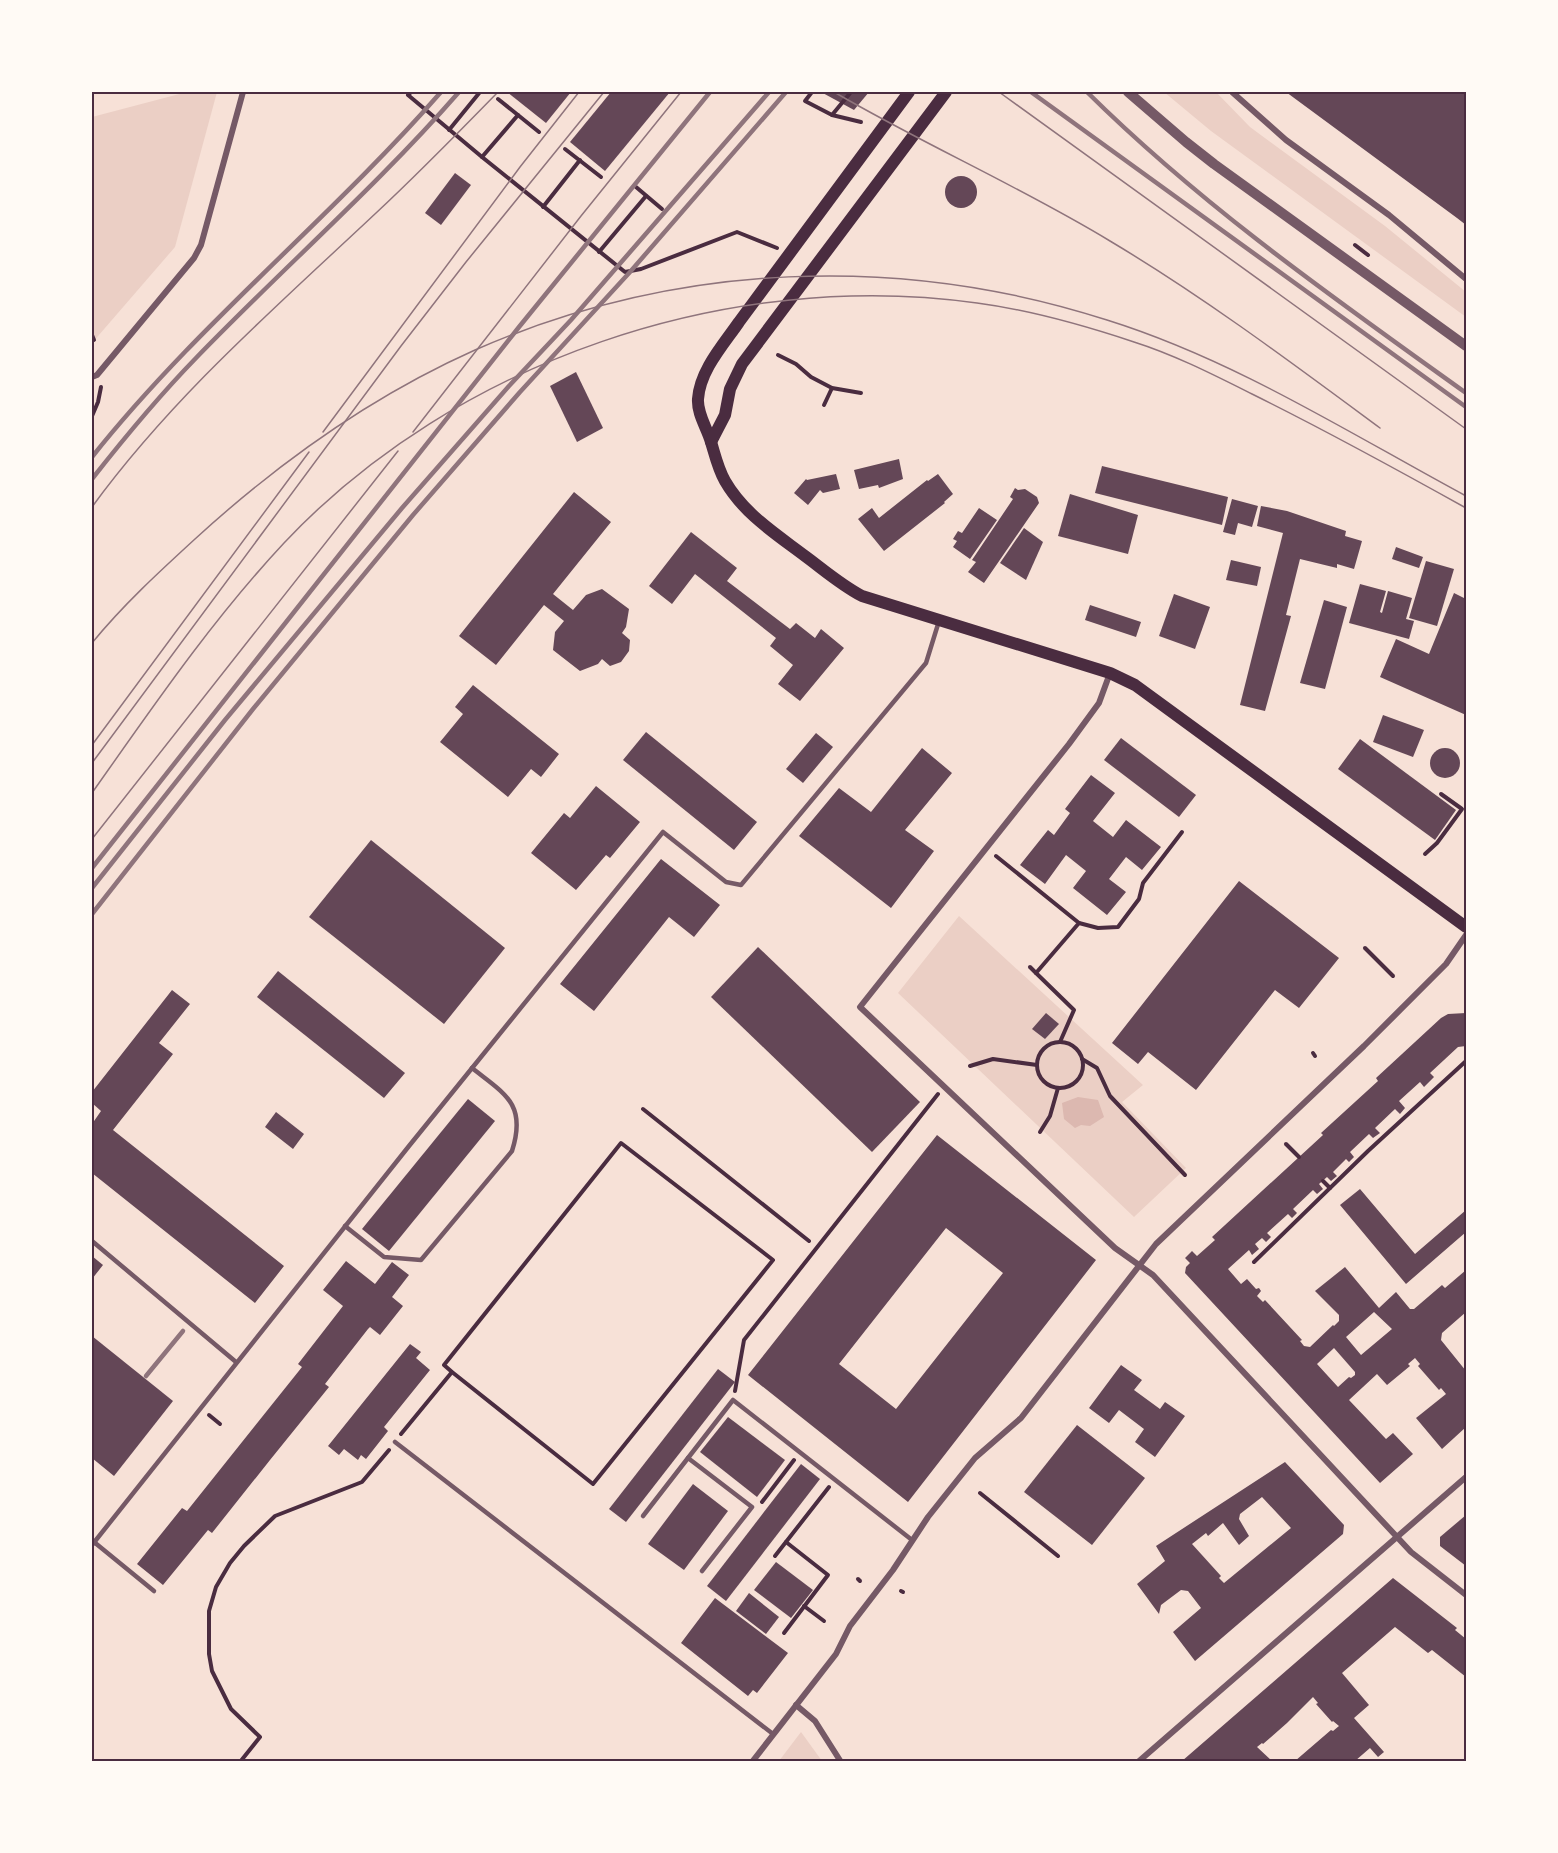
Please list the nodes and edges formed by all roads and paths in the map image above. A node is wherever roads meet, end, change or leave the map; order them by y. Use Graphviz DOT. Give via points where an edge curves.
graph roads {
  1 [pos="243,92"];
  2 [pos="480,92"];
  3 [pos="812,92"];
  4 [pos="851,92"];
  5 [pos="909,92"];
  6 [pos="946,92"];
  7 [pos="1128,92"];
  8 [pos="1232,92"];
  9 [pos="409,93"];
  10 [pos="498,99"];
  11 [pos="518,115"];
  12 [pos="832,115"];
  13 [pos="861,122"];
  14 [pos="449,130"];
  15 [pos="539,132"];
  16 [pos="565,149"];
  17 [pos="482,157"];
  18 [pos="580,160"];
  19 [pos="601,177"];
  20 [pos="636,187"];
  21 [pos="646,196"];
  22 [pos="543,207"];
  23 [pos="662,209"];
  24 [pos="769,245"];
  25 [pos="599,252"];
  26 [pos="1467,279"];
  27 [pos="1467,346"];
  28 [pos="778,355"];
  29 [pos="94,376"];
  30 [pos="832,388"];
  31 [pos="861,393"];
  32 [pos="824,405"];
  33 [pos="92,416"];
  34 [pos="711,442"];
  35 [pos="939,621"];
  36 [pos="1110,673"];
  37 [pos="1441,794"];
  38 [pos="1182,832"];
  39 [pos="986,848"];
  40 [pos="1425,854"];
  41 [pos="1079,923"];
  42 [pos="1467,927"];
  43 [pos="1467,935"];
  44 [pos="1365,948"];
  45 [pos="1030,967"];
  46 [pos="1036,972"];
  47 [pos="1393,976"];
  48 [pos="1060,1042"];
  49 [pos="1082,1059"];
  50 [pos="1467,1061"];
  51 [pos="1037,1065"];
  52 [pos="970,1066"];
  53 [pos="472,1068"];
  54 [pos="944,1086"];
  55 [pos="1058,1088"];
  56 [pos="643,1109"];
  57 [pos="1040,1132"];
  58 [pos="1286,1144"];
  59 [pos="1299,1157"];
  60 [pos="1185,1175"];
  61 [pos="1323,1181"];
  62 [pos="1330,1188"];
  63 [pos="345,1226"];
  64 [pos="92,1241"];
  65 [pos="809,1241"];
  66 [pos="1254,1262"];
  67 [pos="1140,1265"];
  68 [pos="236,1362"];
  69 [pos="452,1372"];
  70 [pos="733,1400"];
  71 [pos="394,1442"];
  72 [pos="800,1452"];
  73 [pos="688,1458"];
  74 [pos="1467,1477"];
  75 [pos="835,1479"];
  76 [pos="980,1493"];
  77 [pos="752,1508"];
  78 [pos="643,1516"];
  79 [pos="1398,1536"];
  80 [pos="912,1540"];
  81 [pos="786,1542"];
  82 [pos="93,1544"];
  83 [pos="775,1556"];
  84 [pos="1058,1556"];
  85 [pos="702,1570"];
  86 [pos="154,1591"];
  87 [pos="1467,1595"];
  88 [pos="804,1606"];
  89 [pos="824,1621"];
  90 [pos="784,1632"];
  91 [pos="796,1705"];
  92 [pos="773,1734"];
  93 [pos="240,1761"];
  94 [pos="752,1761"];
  95 [pos="841,1761"];
  96 [pos="1137,1761"];
  1 -- 29 [label="street" via="201,245"];
  2 -- 14 [label="path"];
  3 -- 12 [label="path" via="805,101"];
  4 -- 12 [label="path"];
  5 -- 34 [label="main road" via="713,360 698,398 698,411"];
  6 -- 34 [label="main road" via="742,364 730,389 725,415"];
  7 -- 27 [label="street" via="1214,164"];
  8 -- 26 [label="street" via="1286,140 1389,215"];
  9 -- 14 [label="path"];
  10 -- 11 [label="path"];
  11 -- 15 [label="path"];
  11 -- 17 [label="path"];
  12 -- 13 [label="path"];
  14 -- 17 [label="path"];
  16 -- 18 [label="path"];
  17 -- 22 [label="path"];
  18 -- 19 [label="path"];
  18 -- 22 [label="path"];
  20 -- 21 [label="path"];
  21 -- 23 [label="path"];
  21 -- 25 [label="path"];
  22 -- 25 [label="path"];
  24 -- 25 [label="path" via="737,232 625,272"];
  28 -- 30 [label="path"];
  29 -- 33 [label="path" via="101,388"];
  30 -- 31 [label="path"];
  30 -- 32 [label="path"];
  34 -- 35 [label="main road" via="731,490 764,525 850,590"];
  35 -- 36 [label="main road"];
  35 -- 53 [label="lane" via="926,663 741,885 726,882 663,832"];
  36 -- 39 [label="street" via="1099,703"];
  36 -- 42 [label="main road" via="1143,690"];
  37 -- 40 [label="path" via="1462,809"];
  38 -- 41 [label="path" via="1143,883 1139,899 1118,927 1098,928"];
  39 -- 41 [label="path"];
  39 -- 54 [label="street" via="860,1007"];
  41 -- 46 [label="path"];
  43 -- 67 [label="street" via="1446,964 1156,1244"];
  44 -- 47 [label="path"];
  45 -- 46 [label="path"];
  46 -- 48 [label="path" via="1074,1010"];
  48 -- 49 [label="path" via="1074,1047"];
  48 -- 51 [label="path" via="1041,1052"];
  49 -- 55 [label="path" via="1077,1080"];
  49 -- 60 [label="path" via="1097,1068 1110,1096"];
  50 -- 62 [label="path"];
  51 -- 52 [label="path" via="993,1059"];
  51 -- 55 [label="path" via="1045,1083"];
  53 -- 63 [label="lane"];
  53 -- 63 [label="lane" via="508,1096 519,1123 512,1151 421,1260 384,1257"];
  54 -- 67 [label="street" via="1115,1248"];
  54 -- 70 [label="path" via="744,1340"];
  55 -- 57 [label="path" via="1050,1116"];
  56 -- 65 [label="path"];
  58 -- 59 [label="path"];
  61 -- 62 [label="path"];
  62 -- 66 [label="path"];
  63 -- 68 [label="lane"];
  64 -- 68 [label="lane"];
  67 -- 79 [label="street" via="1154,1275"];
  67 -- 80 [label="street" via="1021,1418 975,1458"];
  68 -- 82 [label="lane"];
  69 -- 69 [label="path" via="444,1365 621,1143 772,1260 593,1484"];
  69 -- 71 [label="path"];
  70 -- 72 [label="lane"];
  70 -- 73 [label="lane"];
  71 -- 92 [label="lane"];
  71 -- 93 [label="path" via="362,1482 275,1516 244,1546 216,1587 209,1611 212,1671 231,1709 260,1737"];
  72 -- 75 [label="lane"];
  72 -- 77 [label="path" via="755,1511"];
  73 -- 77 [label="lane"];
  73 -- 78 [label="lane"];
  74 -- 79 [label="street"];
  75 -- 80 [label="lane"];
  75 -- 81 [label="path"];
  76 -- 84 [label="path"];
  77 -- 85 [label="lane"];
  79 -- 87 [label="street" via="1411,1552"];
  79 -- 96 [label="street"];
  80 -- 91 [label="street" via="850,1626 836,1654"];
  81 -- 83 [label="path"];
  81 -- 88 [label="path" via="828,1575"];
  82 -- 86 [label="lane"];
  88 -- 89 [label="path"];
  88 -- 90 [label="path"];
  91 -- 92 [label="street"];
  91 -- 95 [label="street" via="815,1721"];
  92 -- 94 [label="street"];
}
